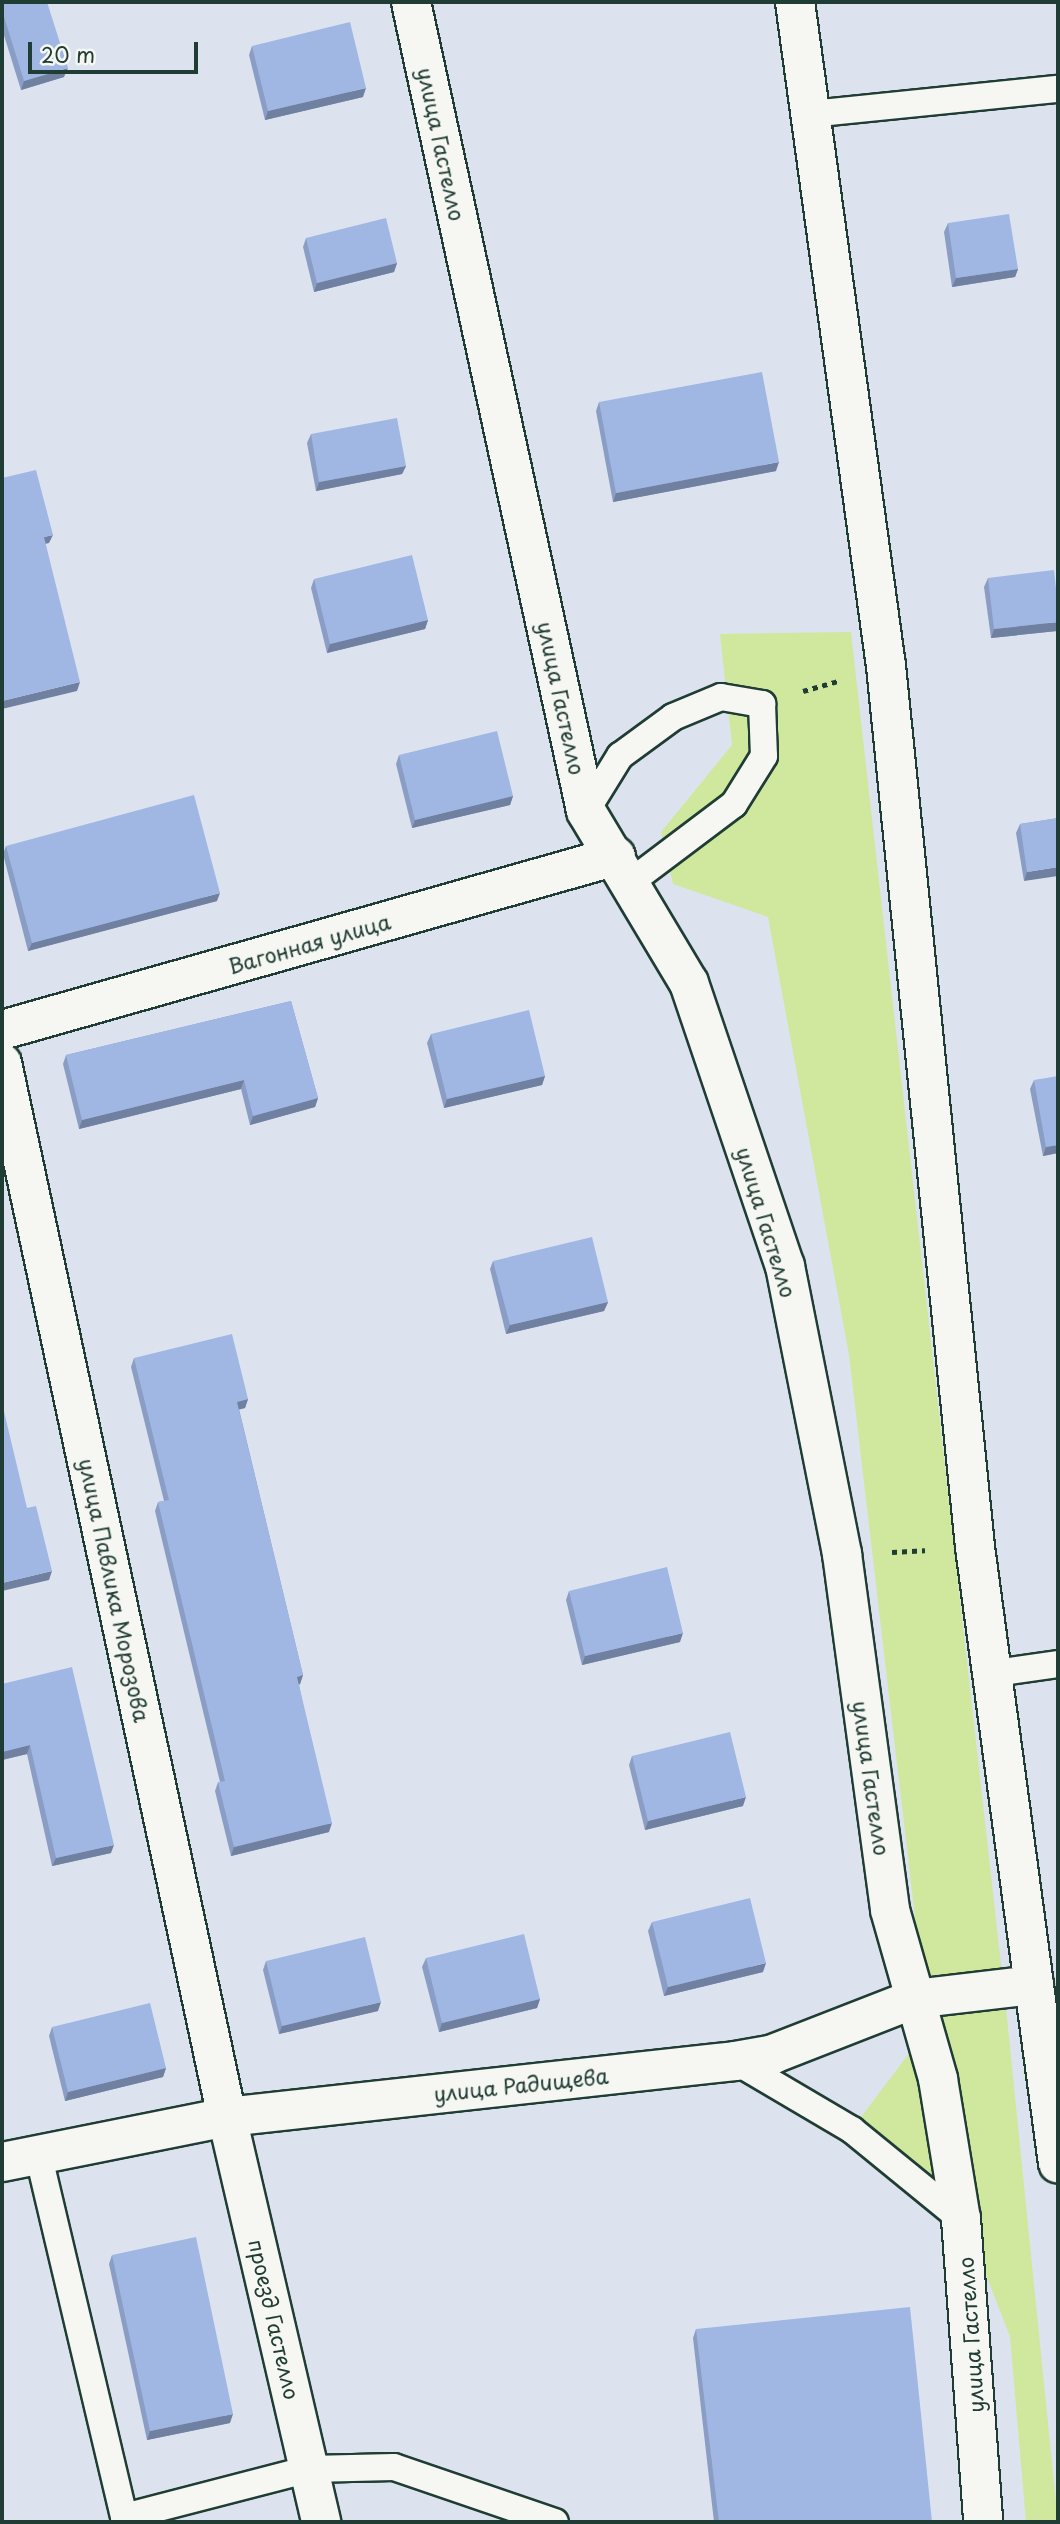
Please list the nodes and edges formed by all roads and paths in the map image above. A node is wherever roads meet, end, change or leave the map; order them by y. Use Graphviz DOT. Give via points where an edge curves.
graph roads {
  1 [pos="411,2"];
  2 [pos="795,2"];
  3 [pos="1058,89"];
  4 [pos="810,114"];
  5 [pos="886,666"];
  6 [pos="762,704"];
  7 [pos="586,811"];
  8 [pos="624,869"];
  9 [pos="2,1030"];
  10 [pos="2,1063"];
  11 [pos="975,1547"];
  12 [pos="842,1554"];
  13 [pos="1058,1664"];
  14 [pos="995,1673"];
  15 [pos="1034,1985"];
  16 [pos="914,1999"];
  17 [pos="735,2061"];
  18 [pos="227,2117"];
  19 [pos="20,2158"];
  20 [pos="1058,2163"];
  21 [pos="961,2219"];
  22 [pos="310,2469"];
  23 [pos="125,2520"];
  24 [pos="321,2522"];
  25 [pos="555,2522"];
  26 [pos="982,2522"];
  1 -- 7 [label="street, улица Гастелло"];
  2 -- 4 [label="street"];
  3 -- 4 [label="lane"];
  4 -- 5 [label="street"];
  5 -- 6 [label="path"];
  5 -- 11 [label="street"];
  6 -- 7 [label="lane" via="721,697 673,717 620,756"];
  6 -- 8 [label="lane" via="764,756 734,804"];
  7 -- 8 [label="street, улица Гастелло"];
  8 -- 9 [label="street, Вагонная улица"];
  8 -- 12 [label="street, улица Гастелло" via="689,983 785,1266"];
  10 -- 18 [label="street, улица Павлика Морозова"];
  11 -- 12 [label="path"];
  11 -- 14 [label="street"];
  12 -- 16 [label="street, улица Гастелло" via="890,1910"];
  13 -- 14 [label="lane"];
  14 -- 15 [label="street"];
  15 -- 16 [label="street, улица Радищева"];
  15 -- 20 [label="street"];
  16 -- 17 [label="street, улица Радищева" via="773,2054"];
  16 -- 21 [label="street, улица Гастелло" via="938,2079"];
  17 -- 18 [label="street, улица Радищева"];
  17 -- 21 [label="lane" via="852,2130"];
  18 -- 19 [label="street, улица Радищева"];
  18 -- 22 [label="street, проезд Гастелло"];
  19 -- 23 [label="lane"];
  21 -- 26 [label="street, улица Гастелло"];
  22 -- 23 [label="lane"];
  22 -- 24 [label="street, проезд Гастелло"];
  22 -- 25 [label="lane" via="394,2467"];
}
